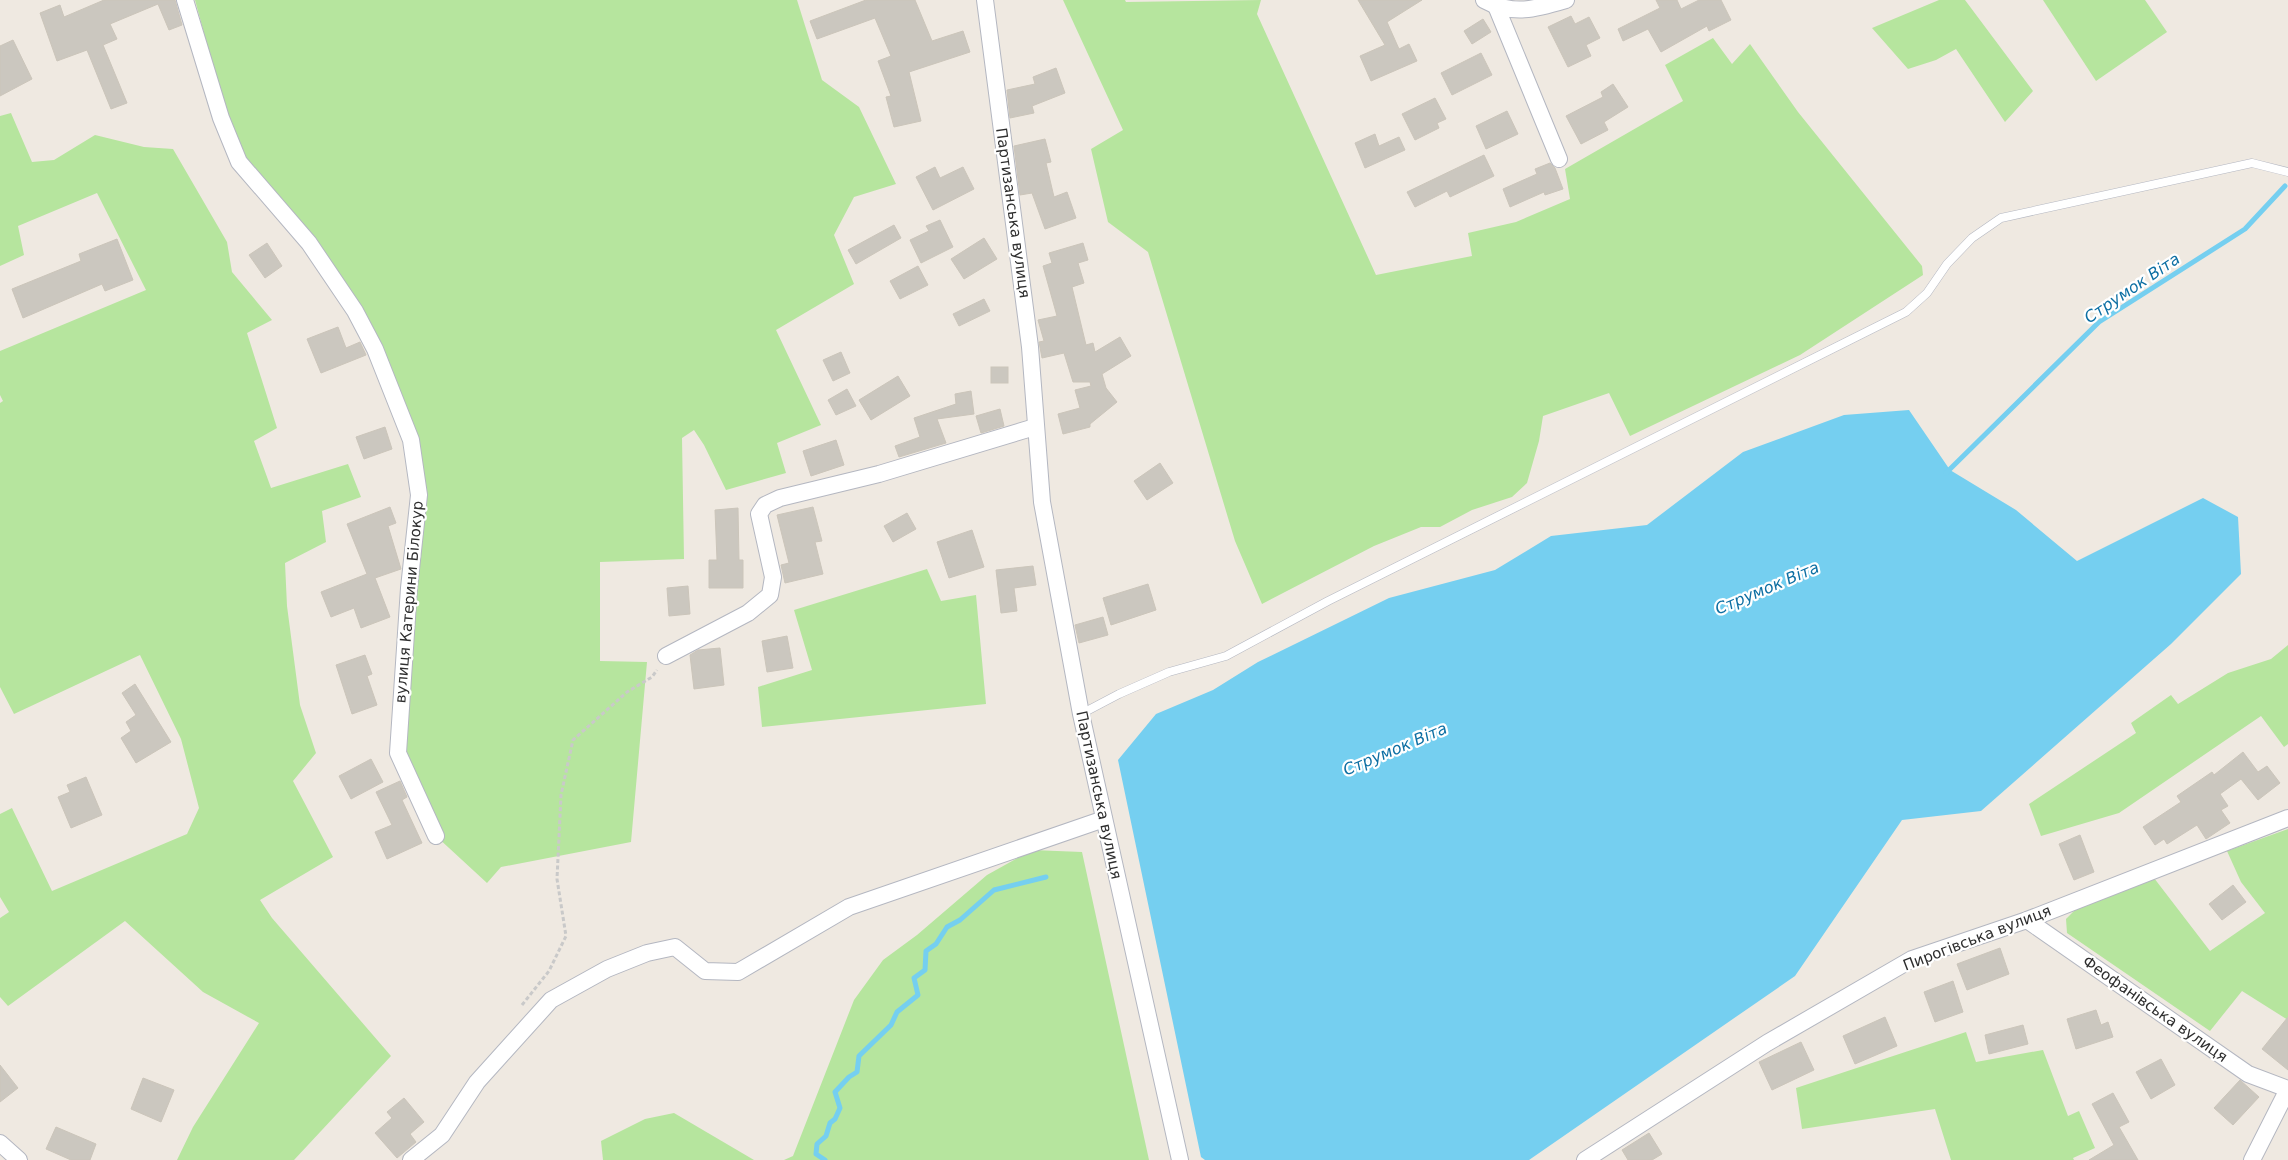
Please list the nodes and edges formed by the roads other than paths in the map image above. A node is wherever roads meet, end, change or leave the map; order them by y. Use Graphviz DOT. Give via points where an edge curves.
graph roads {
  1 [pos="185,0"];
  2 [pos="985,0"];
  3 [pos="1566,0"];
  4 [pos="1490,3"];
  5 [pos="1559,159"];
  6 [pos="2288,172"];
  7 [pos="1036,427"];
  8 [pos="666,656"];
  9 [pos="1081,714"];
  10 [pos="2288,818"];
  11 [pos="1104,819"];
  12 [pos="436,836"];
  13 [pos="2027,920"];
  14 [pos="2288,1089"];
  15 [pos="0,1143"];
  16 [pos="19,1160"];
  17 [pos="411,1160"];
  18 [pos="1180,1160"];
  19 [pos="1585,1160"];
  20 [pos="2252,1160"];
  1 -- 12 [label="street, вулиця Катерини Білокур" via="221,118 239,162 309,243 355,311 375,349 411,440 419,495 398,753"];
  2 -- 7 [label="street, Партизанська вулиця" via="1030,347"];
  3 -- 4 [label="street" via="1530,10"];
  4 -- 5 [label="street"];
  6 -- 9 [label="lane" via="2252,163 2001,218 1972,238 1947,264 1927,293 1906,312 1328,601 1226,656 1169,672"];
  7 -- 8 [label="street" via="879,474 780,498 765,505 759,514 773,577 770,595 748,613"];
  7 -- 9 [label="street, Партизанська вулиця" via="1042,502"];
  9 -- 11 [label="street, Партизанська вулиця"];
  10 -- 13 [label="street, Пирогівська вулиця"];
  11 -- 17 [label="street" via="849,907 738,972 705,971 676,947 607,969 551,1000 477,1082 442,1135"];
  11 -- 18 [label="street, Партизанська вулиця"];
  13 -- 14 [label="street, Феофанівська вулиця" via="2248,1074"];
  13 -- 19 [label="street, Пирогівська вулиця" via="1912,959 1767,1044"];
  14 -- 20 [label="street, Феофанівська вулиця"];
  15 -- 16 [label="street"];
}
